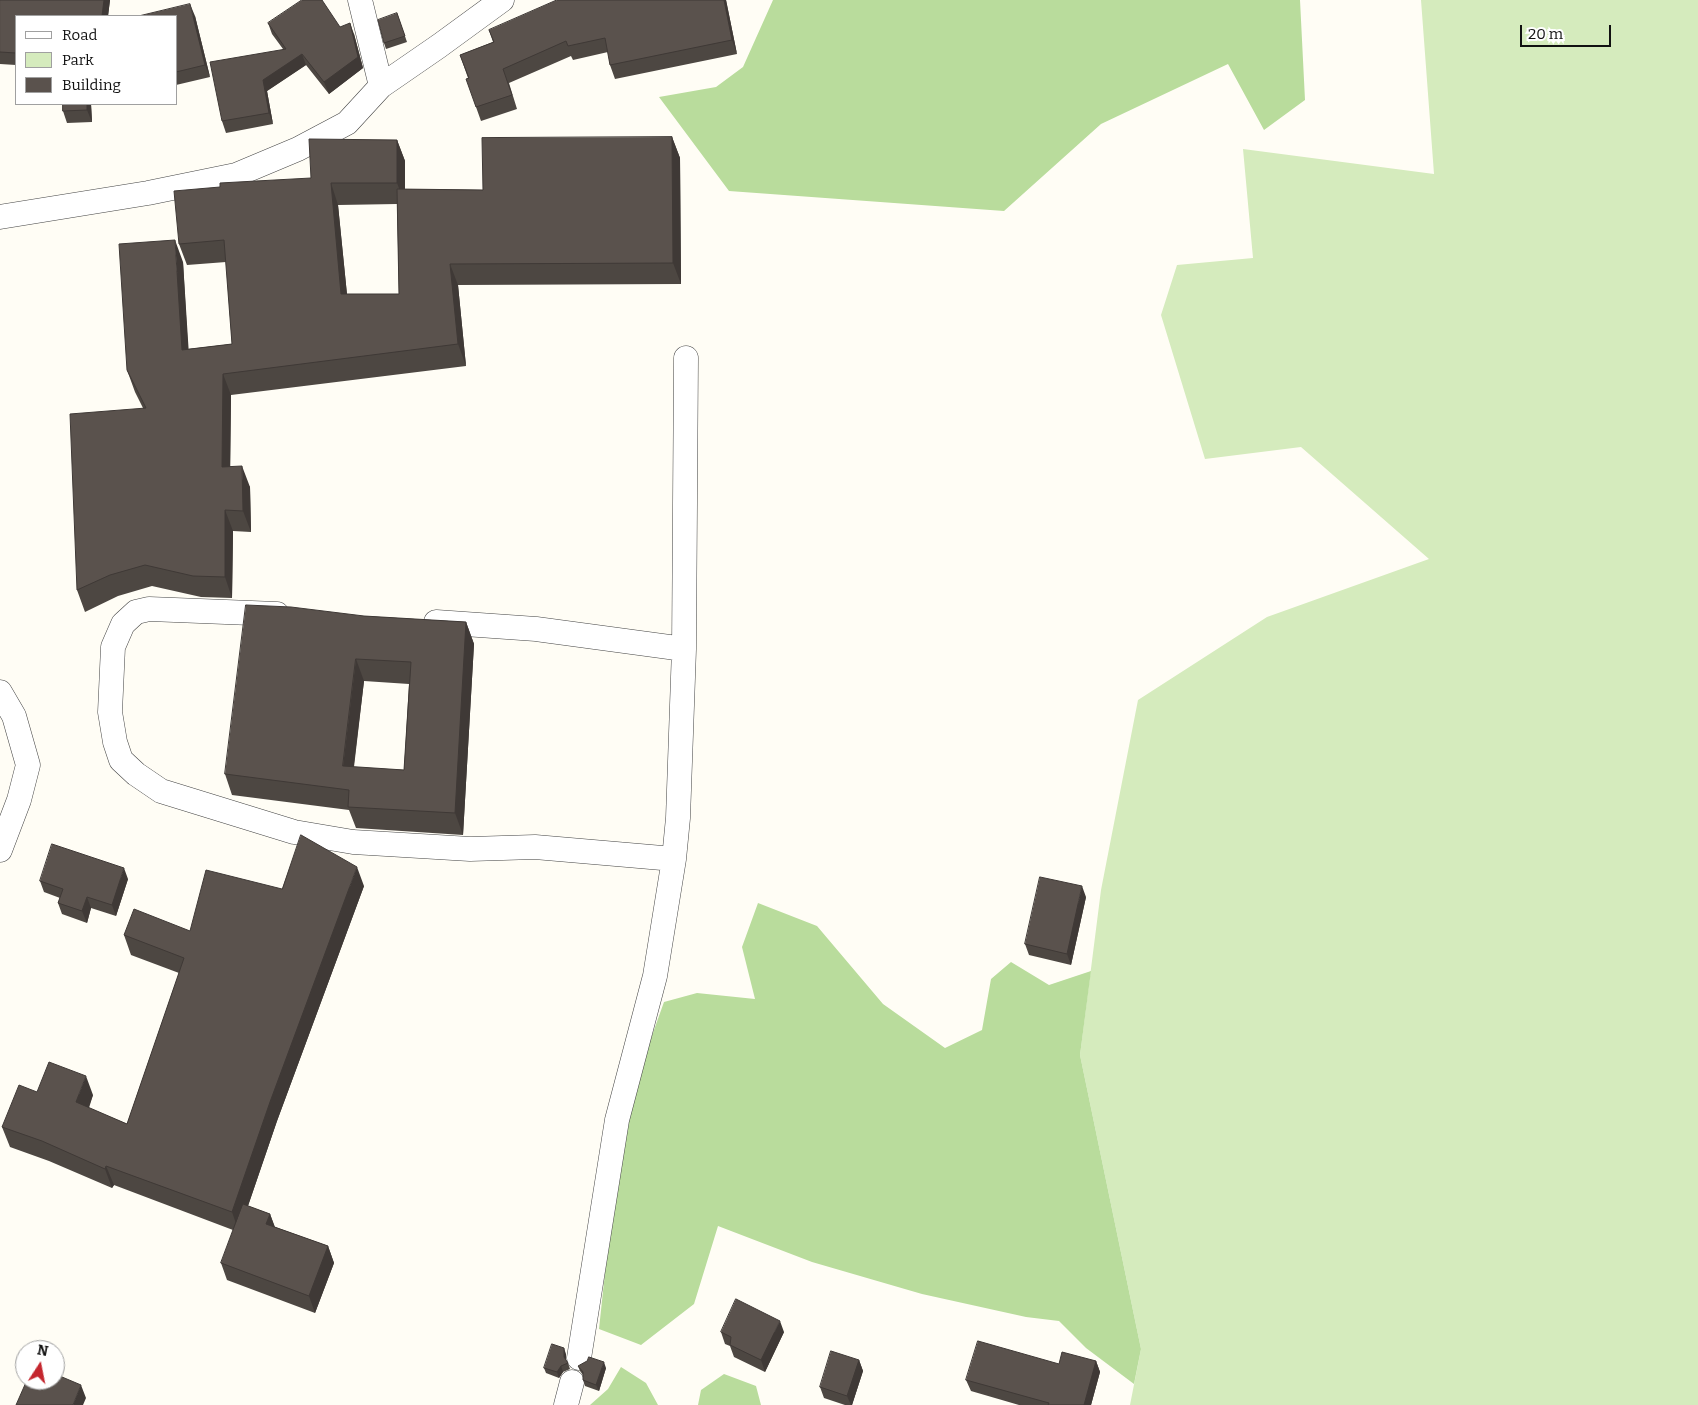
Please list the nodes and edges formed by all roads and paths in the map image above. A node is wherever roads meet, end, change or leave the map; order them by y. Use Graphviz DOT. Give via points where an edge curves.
graph roads {
  1 [pos="360,0"];
  2 [pos="502,0"];
  3 [pos="381,86"];
  4 [pos="0,217"];
  5 [pos="686,358"];
  6 [pos="302,615"];
  7 [pos="410,620"];
  8 [pos="684,649"];
  9 [pos="0,692"];
  10 [pos="0,850"];
  11 [pos="674,859"];
  12 [pos="579,1358"];
  13 [pos="572,1382"];
  14 [pos="566,1405"];
  1 -- 3 [label="street"];
  2 -- 3 [label="street"];
  3 -- 4 [label="street" via="347,122 298,149 236,174 148,193"];
  5 -- 8 [label="street"];
  6 -- 11 [label="street" via="149,609 136,612 123,624 113,647 110,712 114,742 121,760 161,791 294,832 353,842 470,849 535,847"];
  7 -- 8 [label="street" via="536,629"];
  8 -- 11 [label="street"];
  9 -- 10 [label="street" via="14,716 28,765"];
  11 -- 12 [label="street" via="655,976 617,1120"];
  13 -- 14 [label="street"];
}
